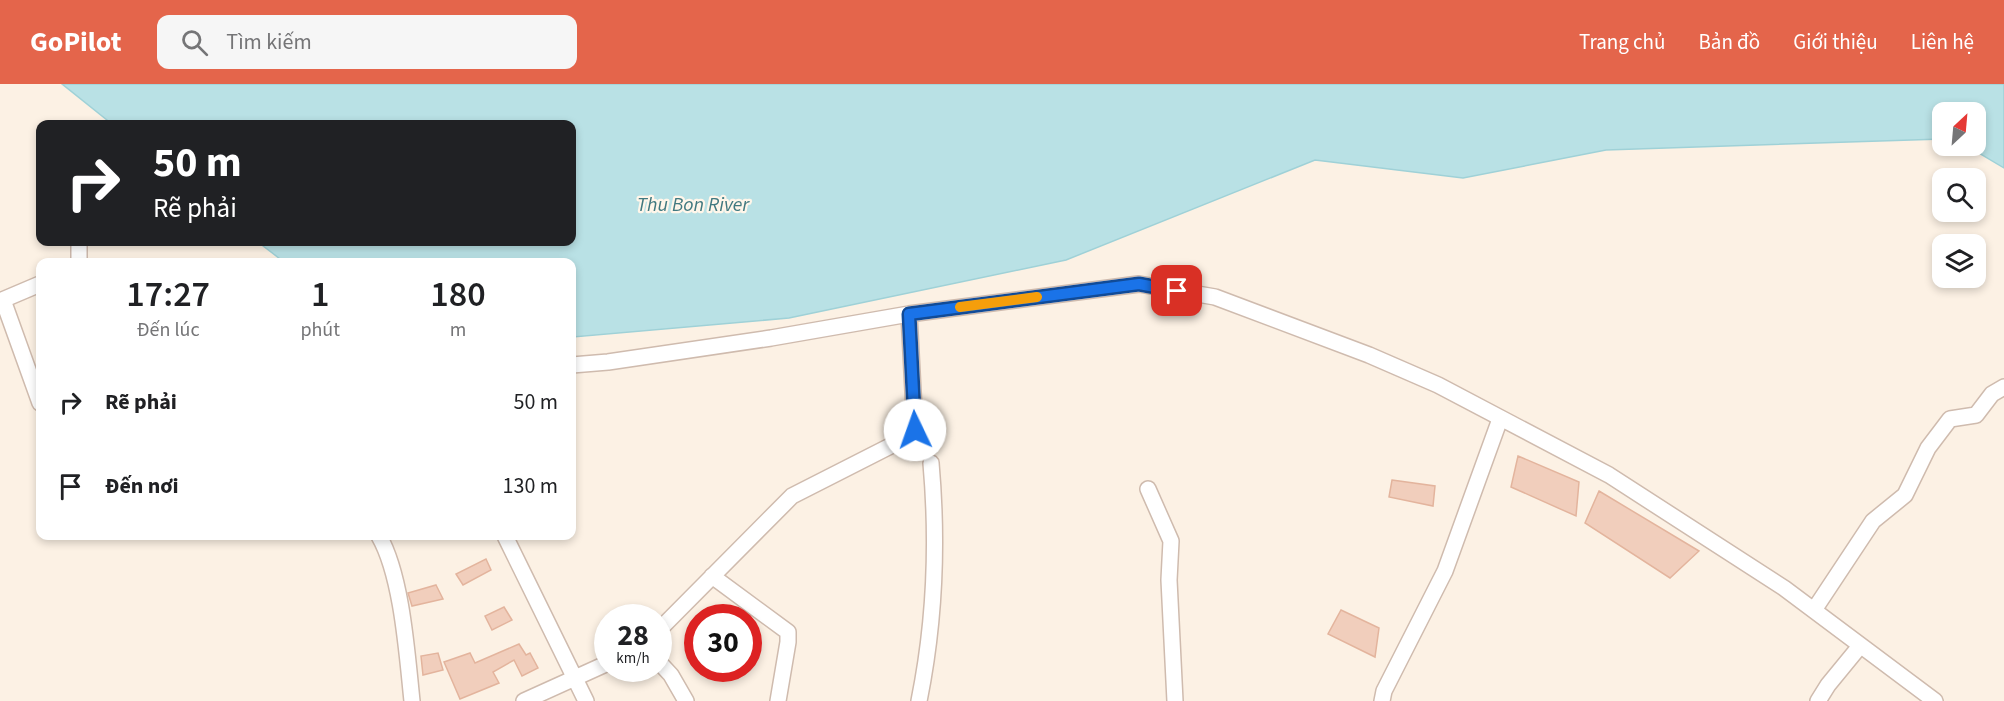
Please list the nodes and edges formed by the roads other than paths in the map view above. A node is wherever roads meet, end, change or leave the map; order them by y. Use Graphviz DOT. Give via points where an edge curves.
graph roads {
  1 [pos="36,286"];
  2 [pos="2,300"];
  3 [pos="909,314"];
  4 [pos="576,365"];
  5 [pos="2004,387"];
  6 [pos="36,393"];
  7 [pos="1500,419"];
  8 [pos="931,463"];
  9 [pos="1148,489"];
  10 [pos="382,540"];
  11 [pos="506,540"];
  12 [pos="712,576"];
  13 [pos="1814,610"];
  14 [pos="672,617"];
  15 [pos="1860,646"];
  16 [pos="594,669"];
  17 [pos="672,677"];
  18 [pos="575,678"];
  19 [pos="412,701"];
  20 [pos="524,701"];
  21 [pos="586,701"];
  22 [pos="686,701"];
  23 [pos="778,701"];
  24 [pos="919,701"];
  25 [pos="1175,701"];
  26 [pos="1382,701"];
  27 [pos="1818,701"];
  28 [pos="1935,701"];
  1 -- 2 [label="street"];
  2 -- 6 [label="street"];
  3 -- 4 [label="street"];
  3 -- 7 [label="street" via="1139,284 1204,295 1369,355 1438,385"];
  3 -- 12 [label="street" via="915,430 912,435 792,496"];
  5 -- 13 [label="street" via="1992,394 1976,415 1950,419 1928,448 1905,495 1873,520"];
  7 -- 13 [label="street" via="1609,475"];
  7 -- 26 [label="street" via="1445,571"];
  8 -- 24 [label="street" via="935,511 933,597 929,654"];
  9 -- 25 [label="street" via="1171,541"];
  10 -- 19 [label="street" via="401,608"];
  11 -- 18 [label="street"];
  12 -- 14 [label="street"];
  12 -- 23 [label="street" via="788,632"];
  13 -- 15 [label="street"];
  15 -- 27 [label="street"];
  15 -- 28 [label="street"];
  16 -- 18 [label="street"];
  17 -- 22 [label="street"];
  18 -- 20 [label="street"];
  18 -- 21 [label="street"];
}
